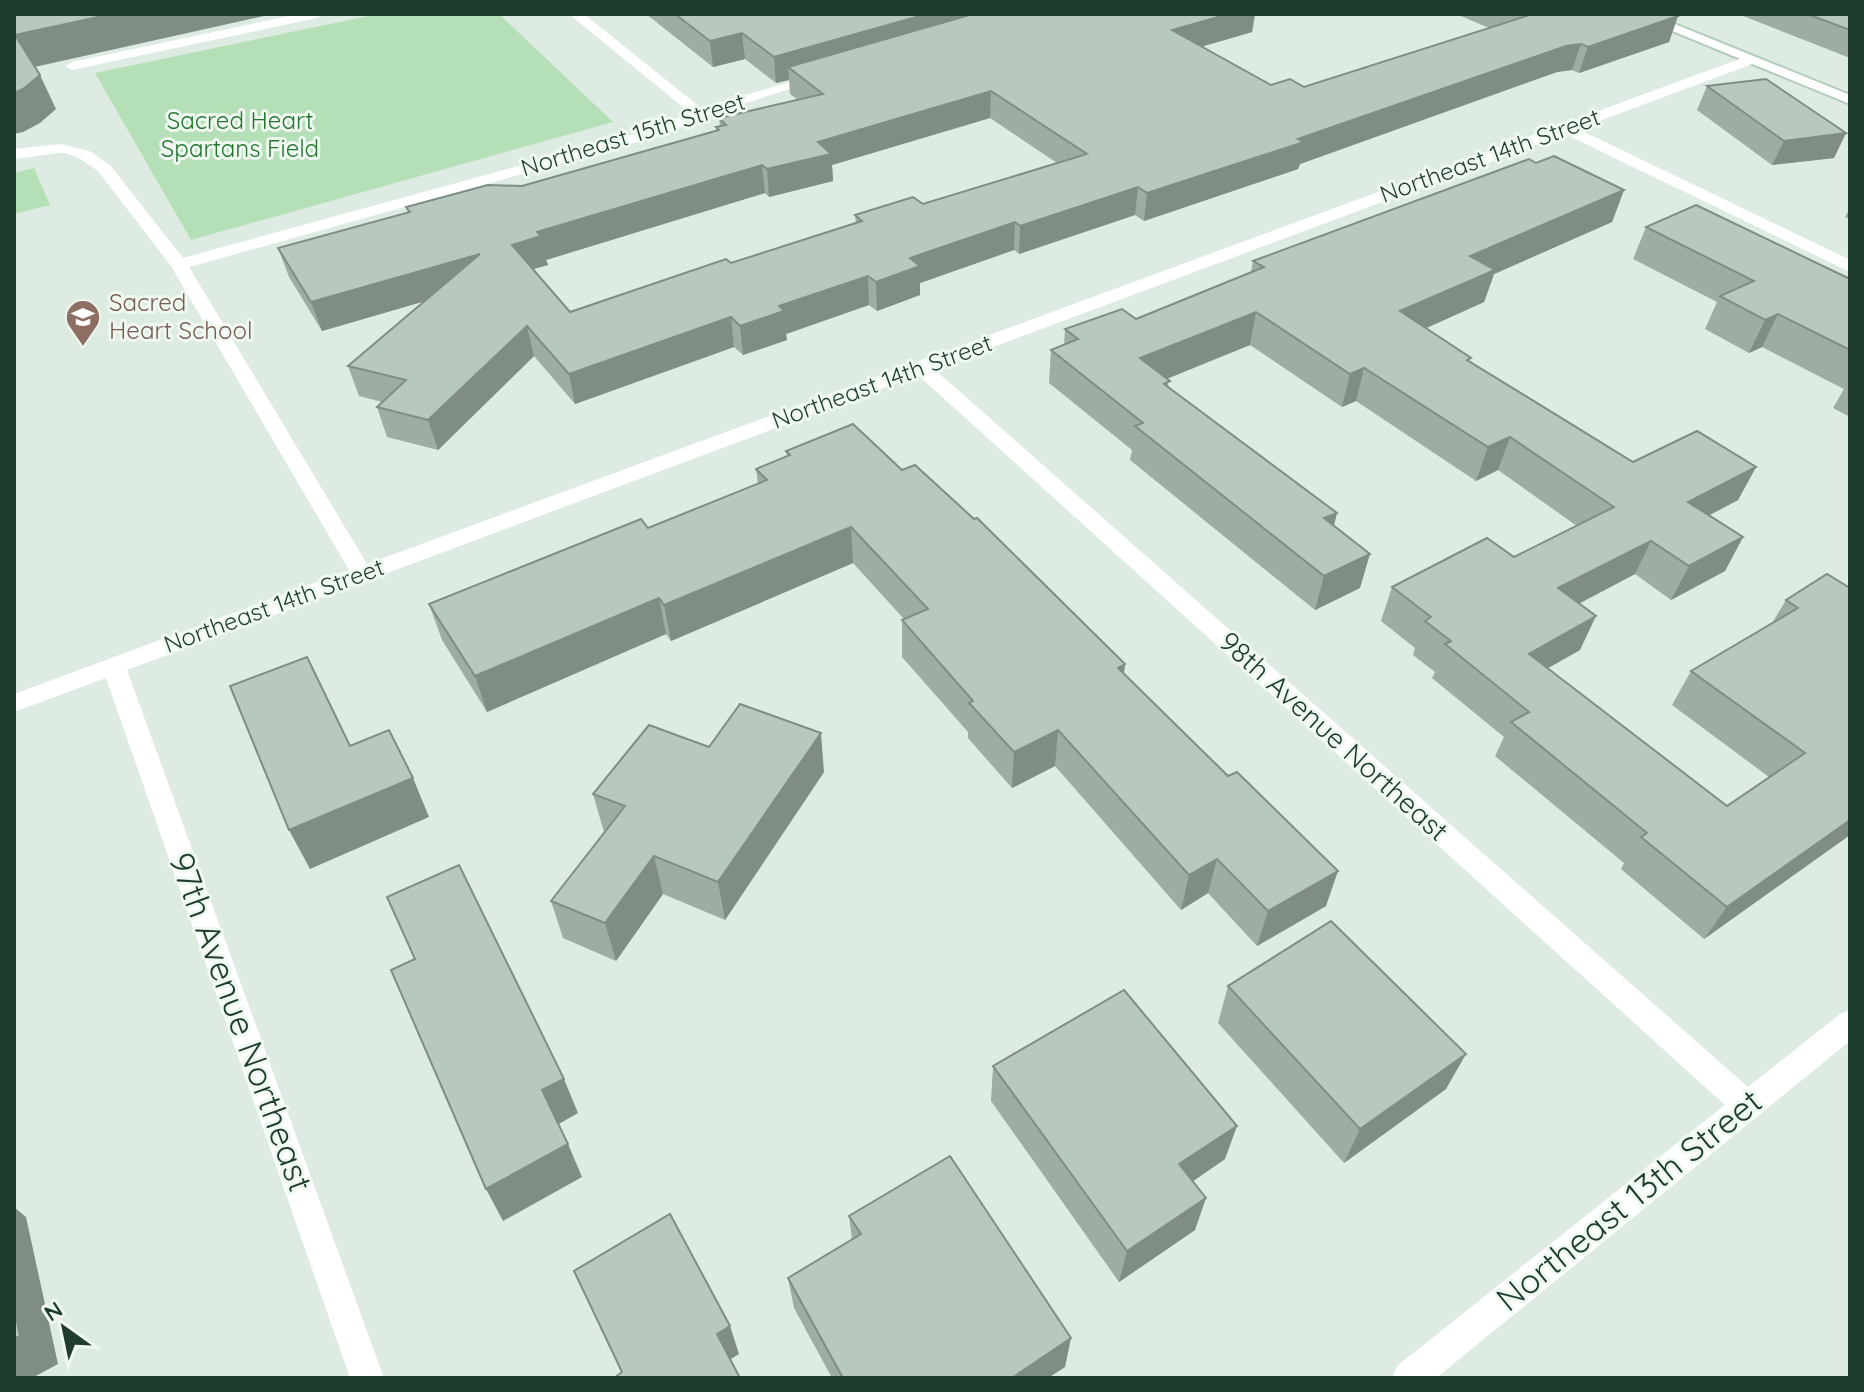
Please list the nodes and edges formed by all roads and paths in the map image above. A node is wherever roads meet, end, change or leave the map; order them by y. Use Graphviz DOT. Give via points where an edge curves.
graph roads {
  1 [pos="316,14"];
  2 [pos="576,14"];
  3 [pos="1638,14"];
  4 [pos="1750,60"];
  5 [pos="72,66"];
  6 [pos="831,75"];
  7 [pos="1850,100"];
  8 [pos="699,113"];
  9 [pos="1565,128"];
  10 [pos="14,154"];
  11 [pos="179,264"];
  12 [pos="1850,267"];
  13 [pos="921,368"];
  14 [pos="362,574"];
  15 [pos="114,666"];
  16 [pos="14,703"];
  17 [pos="1850,1023"];
  18 [pos="1747,1105"];
  19 [pos="367,1378"];
  20 [pos="1409,1378"];
  1 -- 5 [label="street"];
  2 -- 8 [label="street"];
  3 -- 4 [label="street"];
  4 -- 7 [label="street"];
  4 -- 9 [label="street, Northeast 14th Street"];
  6 -- 8 [label="street, Northeast 15th Street"];
  8 -- 11 [label="street, Northeast 15th Street" via="661,131"];
  9 -- 12 [label="street"];
  9 -- 13 [label="street, Northeast 14th Street"];
  10 -- 11 [label="street" via="61,149 84,154 104,168"];
  11 -- 14 [label="street"];
  13 -- 14 [label="street, Northeast 14th Street"];
  13 -- 18 [label="street, 98th Avenue Northeast"];
  14 -- 15 [label="street, Northeast 14th Street"];
  15 -- 16 [label="street, Northeast 14th Street"];
  15 -- 19 [label="street, 97th Avenue Northeast"];
  17 -- 18 [label="street, Northeast 13th Street"];
  18 -- 20 [label="street, Northeast 13th Street"];
}
